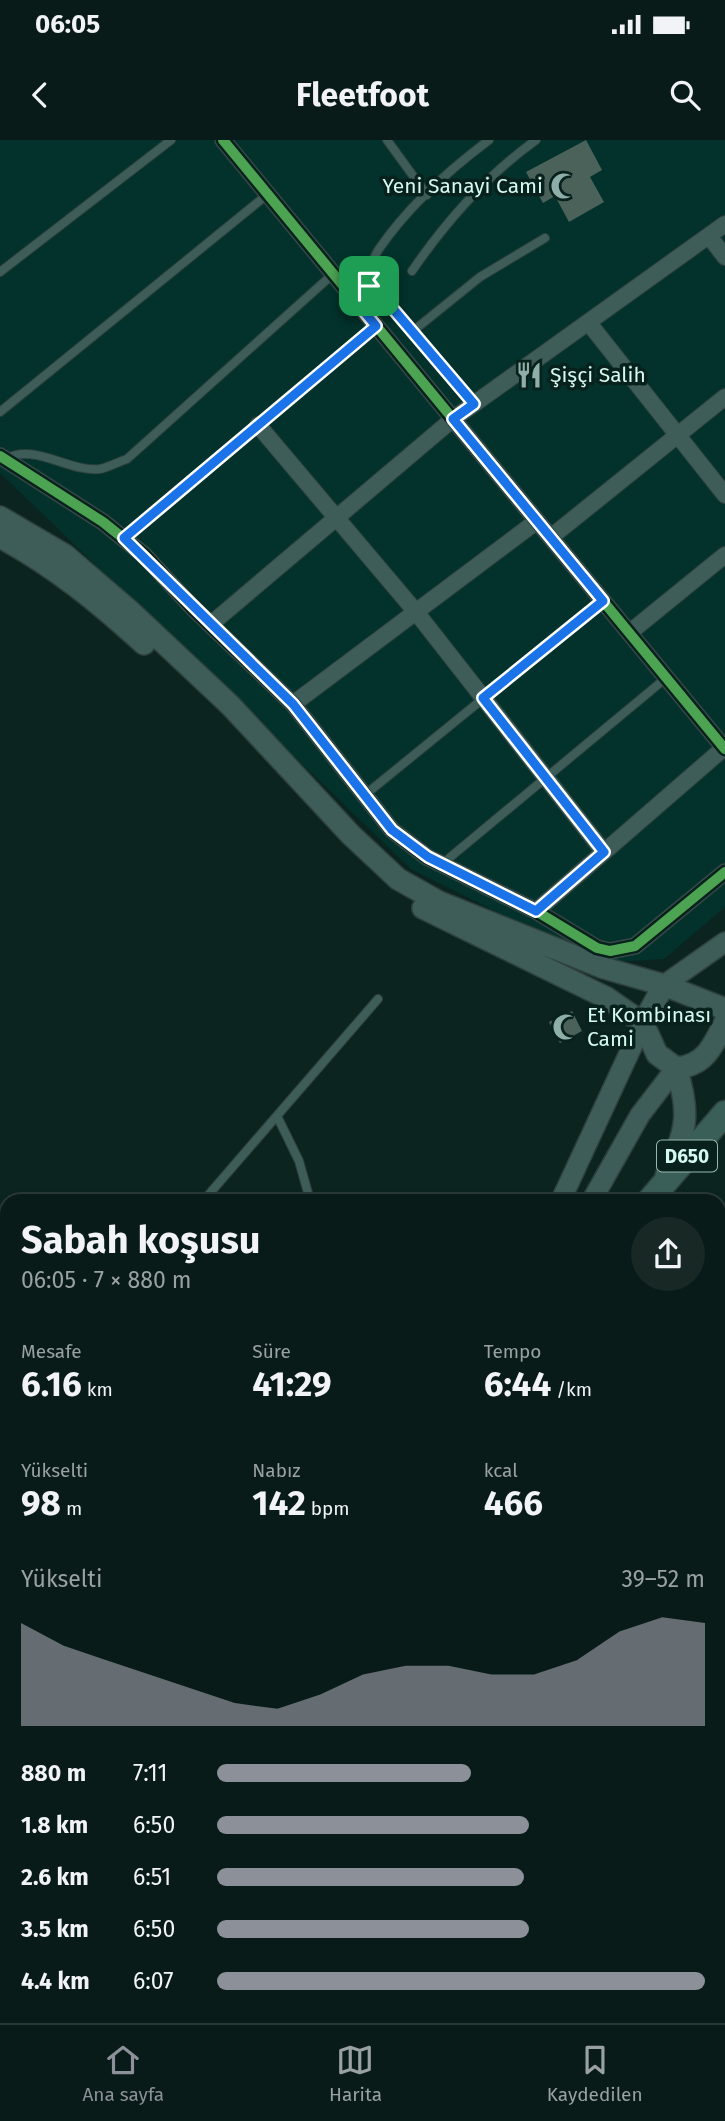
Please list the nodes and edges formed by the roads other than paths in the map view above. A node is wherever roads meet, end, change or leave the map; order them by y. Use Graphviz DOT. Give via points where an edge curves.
graph roads {
  1 [pos="171,140"];
  2 [pos="223,140"];
  3 [pos="387,140"];
  4 [pos="489,140"];
  5 [pos="536,140"];
  6 [pos="268,194"];
  7 [pos="427,195"];
  8 [pos="725,224"];
  9 [pos="709,236"];
  10 [pos="545,238"];
  11 [pos="0,257"];
  12 [pos="725,257"];
  13 [pos="4,269"];
  14 [pos="412,271"];
  15 [pos="333,274"];
  16 [pos="369,286"];
  17 [pos="358,304"];
  18 [pos="587,322"];
  19 [pos="376,326"];
  20 [pos="413,331"];
  21 [pos="725,397"];
  22 [pos="474,404"];
  23 [pos="0,412"];
  24 [pos="453,419"];
  25 [pos="258,425"];
  26 [pos="678,434"];
  27 [pos="3,457"];
  28 [pos="725,495"];
  29 [pos="0,517"];
  30 [pos="336,518"];
  31 [pos="537,521"];
  32 [pos="0,537"];
  33 [pos="551,537"];
  34 [pos="124,538"];
  35 [pos="725,555"];
  36 [pos="603,601"];
  37 [pos="415,612"];
  38 [pos="211,624"];
  39 [pos="629,633"];
  40 [pos="666,678"];
  41 [pos="483,698"];
  42 [pos="293,704"];
  43 [pos="725,748"];
  44 [pos="546,778"];
  45 [pos="366,794"];
  46 [pos="604,852"];
  47 [pos="442,864"];
  48 [pos="725,872"];
  49 [pos="536,911"];
  50 [pos="725,942"];
  51 [pos="664,985"];
  52 [pos="378,999"];
  53 [pos="725,1009"];
  54 [pos="725,1022"];
  55 [pos="643,1023"];
  56 [pos="676,1069"];
  57 [pos="725,1113"];
  58 [pos="277,1116"];
  59 [pos="656,1193"];
  60 [pos="209,1194"];
  61 [pos="308,1194"];
  62 [pos="564,1194"];
  63 [pos="595,1194"];
  1 -- 13 [label="lane"];
  2 -- 6 [label="street"];
  3 -- 7 [label="lane"];
  4 -- 7 [label="lane"];
  5 -- 14 [label="lane" via="462,205"];
  6 -- 15 [label="street"];
  6 -- 23 [label="lane"];
  7 -- 16 [label="lane" via="377,252"];
  8 -- 9 [label="street"];
  9 -- 12 [label="street"];
  9 -- 18 [label="street"];
  10 -- 20 [label="lane" via="480,277"];
  11 -- 13 [label="lane"];
  15 -- 17 [label="street"];
  15 -- 27 [label="lane" via="127,459 98,469 27,455"];
  16 -- 17 [label="lane"];
  16 -- 20 [label="lane"];
  17 -- 19 [label="street"];
  18 -- 22 [label="street"];
  18 -- 26 [label="street"];
  19 -- 24 [label="street"];
  19 -- 25 [label="lane"];
  20 -- 22 [label="lane"];
  21 -- 26 [label="street"];
  22 -- 24 [label="street"];
  24 -- 30 [label="street"];
  24 -- 31 [label="street"];
  25 -- 30 [label="street"];
  25 -- 34 [label="lane"];
  26 -- 28 [label="street"];
  26 -- 33 [label="street"];
  27 -- 34 [label="street"];
  29 -- 51 [label="main road" via="65,555 130,611 230,705 398,879 439,902 604,968"];
  30 -- 37 [label="street"];
  30 -- 38 [label="street"];
  31 -- 33 [label="street"];
  31 -- 37 [label="street"];
  32 -- 55 [label="main road" via="89,595 205,698 373,875 435,915 607,998"];
  33 -- 36 [label="street"];
  34 -- 38 [label="street"];
  35 -- 39 [label="street"];
  36 -- 39 [label="street"];
  36 -- 41 [label="lane"];
  37 -- 41 [label="street"];
  37 -- 42 [label="street"];
  38 -- 42 [label="street"];
  39 -- 40 [label="street"];
  40 -- 43 [label="street"];
  40 -- 44 [label="lane"];
  41 -- 44 [label="street"];
  41 -- 45 [label="lane"];
  42 -- 45 [label="street"];
  43 -- 46 [label="street"];
  44 -- 46 [label="street"];
  44 -- 47 [label="lane"];
  45 -- 47 [label="street" via="392,830"];
  46 -- 49 [label="street"];
  47 -- 49 [label="street"];
  48 -- 49 [label="street" via="626,950 597,948"];
  50 -- 51 [label="street"];
  51 -- 53 [label="main road"];
  51 -- 55 [label="main road"];
  52 -- 58 [label="lane"];
  54 -- 56 [label="main road" via="700,1062"];
  55 -- 56 [label="main road" via="656,1054"];
  55 -- 62 [label="street"];
  56 -- 59 [label="main road" via="688,1114"];
  56 -- 63 [label="street" via="640,1115"];
  57 -- 59 [label="highway, D650"];
  58 -- 60 [label="lane"];
  58 -- 61 [label="lane" via="299,1161"];
}
